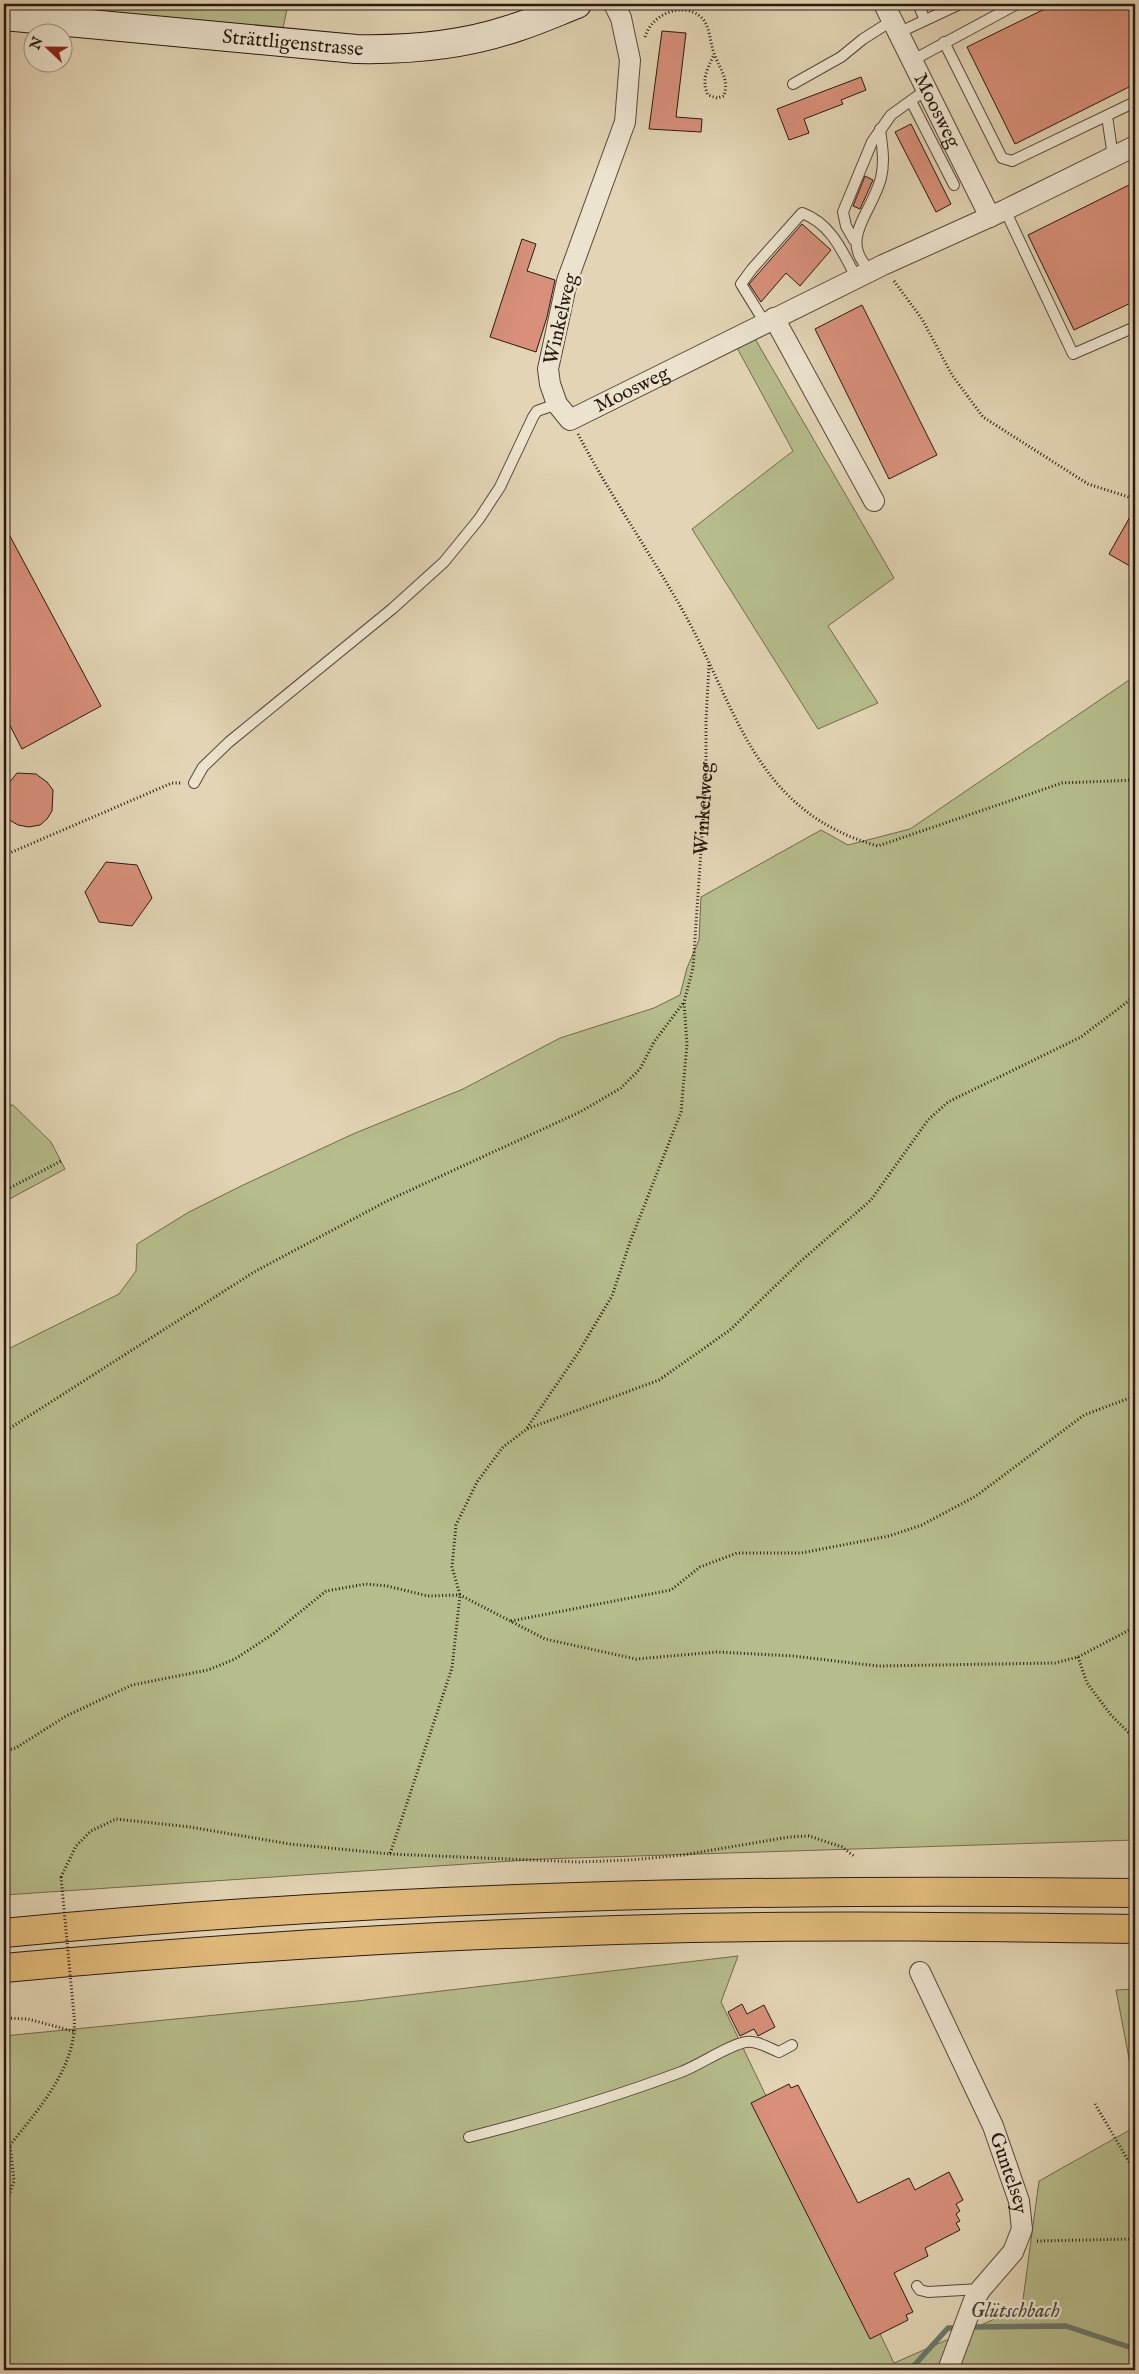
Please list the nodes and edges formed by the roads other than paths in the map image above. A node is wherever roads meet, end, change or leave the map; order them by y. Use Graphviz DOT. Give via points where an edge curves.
graph roads {
  1 [pos="577,4"];
  2 [pos="614,4"];
  3 [pos="918,4"];
  4 [pos="960,4"];
  5 [pos="1017,4"];
  6 [pos="4,16"];
  7 [pos="892,19"];
  8 [pos="925,20"];
  9 [pos="944,42"];
  10 [pos="912,60"];
  11 [pos="793,84"];
  12 [pos="919,95"];
  13 [pos="1135,102"];
  14 [pos="1107,116"];
  15 [pos="880,129"];
  16 [pos="1135,146"];
  17 [pos="1113,157"];
  18 [pos="954,185"];
  19 [pos="997,214"];
  20 [pos="854,240"];
  21 [pos="870,272"];
  22 [pos="770,321"];
  23 [pos="1135,327"];
  24 [pos="557,404"];
  25 [pos="570,420"];
  26 [pos="874,500"];
  27 [pos="194,783"];
  28 [pos="1135,1893"];
  29 [pos="1135,1929"];
  30 [pos="4,1933"];
  31 [pos="4,1968"];
  32 [pos="920,1972"];
  33 [pos="792,2045"];
  34 [pos="469,2137"];
  35 [pos="917,2286"];
  36 [pos="981,2289"];
  37 [pos="948,2370"];
  1 -- 6 [label="main road, Strättligenstrasse" via="509,30 477,38 396,49 356,49"];
  2 -- 24 [label="street, Winkelweg" via="621,18 630,60 625,122 567,281 553,337 548,369"];
  3 -- 8 [label="lane"];
  4 -- 8 [label="lane"];
  5 -- 9 [label="lane"];
  7 -- 8 [label="lane"];
  7 -- 10 [label="street, Moosweg"];
  7 -- 11 [label="lane" via="841,57"];
  9 -- 10 [label="lane"];
  9 -- 14 [label="lane" via="1002,158 1012,161"];
  10 -- 12 [label="street, Moosweg"];
  12 -- 15 [label="lane" via="891,115"];
  12 -- 18 [label="lane"];
  12 -- 19 [label="street, Moosweg"];
  13 -- 14 [label="lane"];
  14 -- 17 [label="lane"];
  15 -- 20 [label="lane" via="884,155 881,177"];
  15 -- 20 [label="lane" via="843,212"];
  16 -- 17 [label="street, Moosweg"];
  17 -- 19 [label="street, Moosweg"];
  19 -- 21 [label="street, Moosweg"];
  19 -- 23 [label="lane" via="1073,354"];
  20 -- 21 [label="lane" via="858,254"];
  21 -- 22 [label="street, Moosweg"];
  21 -- 22 [label="lane" via="816,218 802,213 742,284"];
  22 -- 25 [label="street, Moosweg"];
  22 -- 26 [label="street"];
  24 -- 25 [label="street, Winkelweg"];
  24 -- 27 [label="lane" via="538,411 533,417 500,487 444,562 229,742 202,767"];
  28 -- 30 [label="highway" via="881,1891 593,1896 315,1908"];
  29 -- 31 [label="highway" via="882,1926 594,1931 270,1947"];
  32 -- 36 [label="street, Guntelsey" via="993,2126 1019,2201 1022,2229 1019,2242"];
  33 -- 34 [label="lane" via="779,2052 751,2041 743,2042 651,2083"];
  35 -- 36 [label="lane" via="928,2292"];
  36 -- 37 [label="street, Guntelsey"];
}
